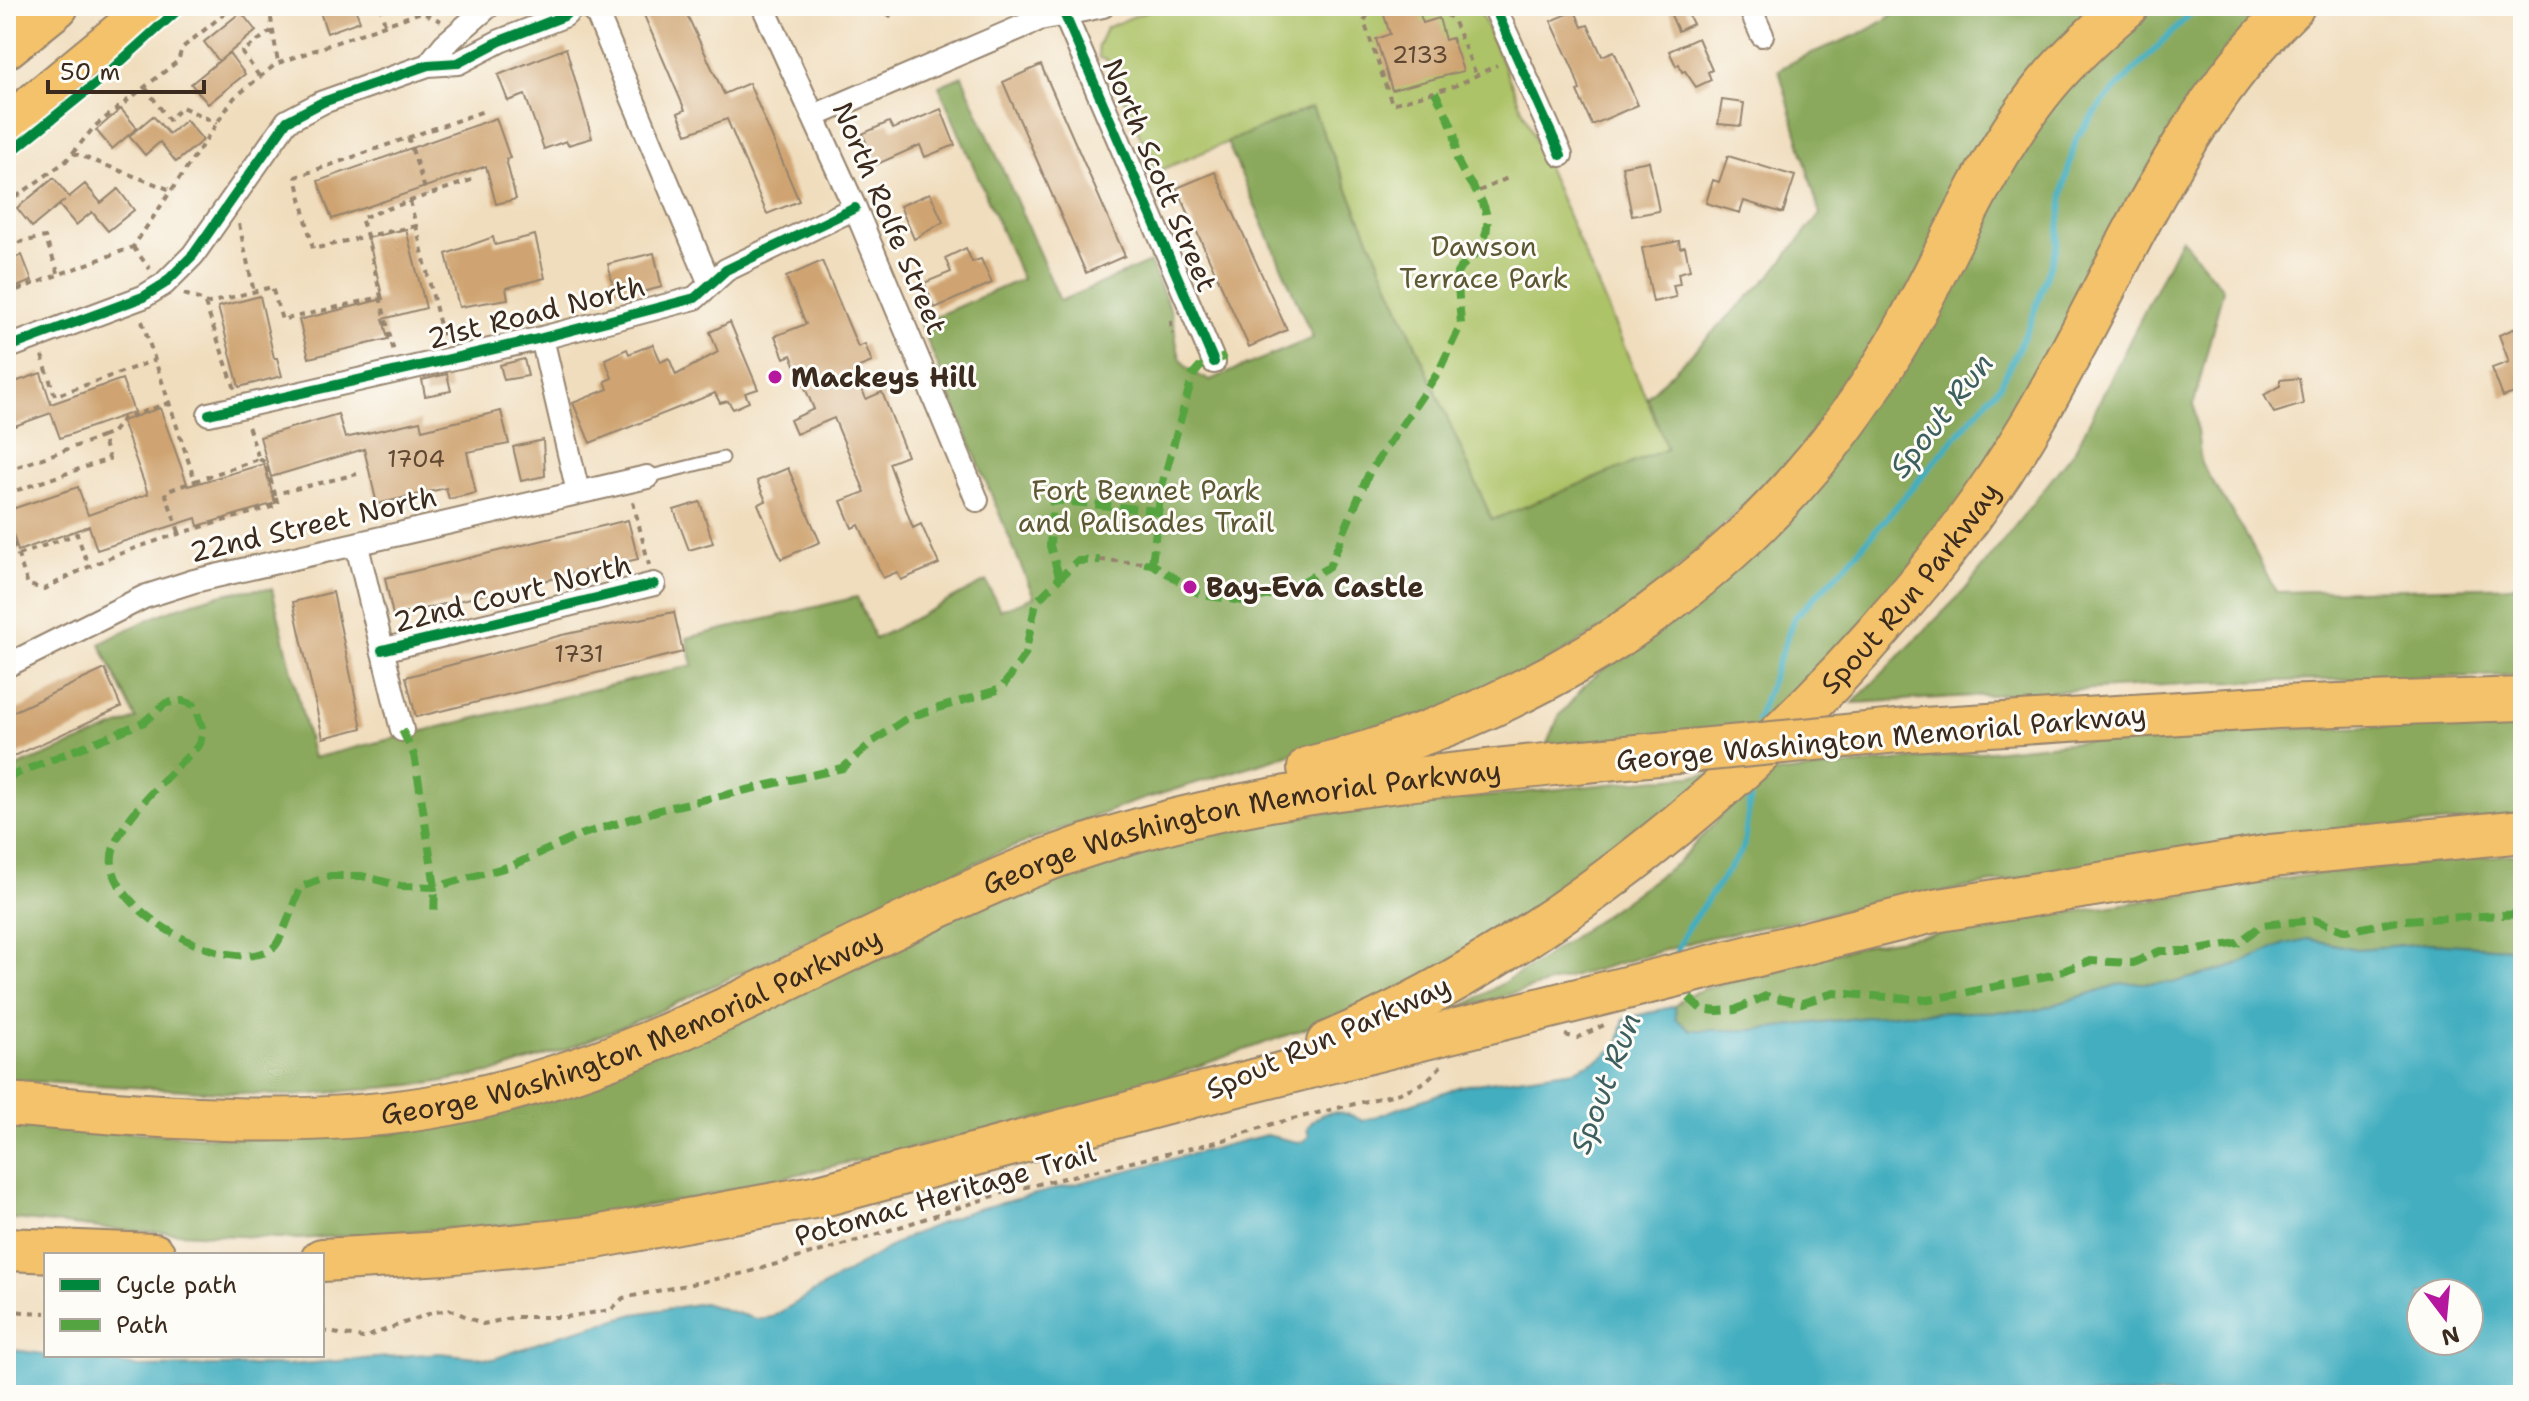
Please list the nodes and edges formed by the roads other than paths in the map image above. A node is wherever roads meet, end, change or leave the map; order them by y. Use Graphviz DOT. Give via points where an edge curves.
graph roads {
  1 [pos="57,6"];
  2 [pos="149,6"];
  3 [pos="489,6"];
  4 [pos="575,6"];
  5 [pos="588,6"];
  6 [pos="763,6"];
  7 [pos="1103,6"];
  8 [pos="1494,6"];
  9 [pos="1749,6"];
  10 [pos="2127,6"];
  11 [pos="2293,6"];
  12 [pos="1063,10"];
  13 [pos="1762,35"];
  14 [pos="6,47"];
  15 [pos="428,65"];
  16 [pos="814,116"];
  17 [pos="6,124"];
  18 [pos="1561,155"];
  19 [pos="855,208"];
  20 [pos="710,284"];
  21 [pos="542,338"];
  22 [pos="6,348"];
  23 [pos="1214,362"];
  24 [pos="209,414"];
  25 [pos="723,458"];
  26 [pos="647,477"];
  27 [pos="578,492"];
  28 [pos="977,500"];
  29 [pos="357,546"];
  30 [pos="654,584"];
  31 [pos="382,650"];
  32 [pos="6,666"];
  33 [pos="2523,699"];
  34 [pos="402,730"];
  35 [pos="2523,831"];
  36 [pos="1086,845"];
  37 [pos="1193,1096"];
  38 [pos="6,1104"];
  39 [pos="6,1232"];
  40 [pos="6,1249"];
  41 [pos="99,1253"];
  42 [pos="134,1253"];
  43 [pos="324,1260"];
  1 -- 14 [label="highway"];
  2 -- 17 [label="main road"];
  3 -- 15 [label="street"];
  4 -- 15 [label="street" via="564,16 458,63"];
  5 -- 20 [label="street" via="598,16"];
  6 -- 16 [label="street, North Rolfe Street"];
  7 -- 12 [label="street"];
  8 -- 18 [label="street"];
  9 -- 13 [label="street"];
  10 -- 36 [label="highway" via="2073,55 2023,116 1897,344 1843,424 1778,501 1680,591 1578,662 1465,720 1373,752 1191,797"];
  11 -- 37 [label="highway, Spout Run Parkway" via="2203,114 2051,390 1989,491 1888,620 1791,722 1619,869 1455,982 1351,1034"];
  12 -- 16 [label="street"];
  12 -- 23 [label="street, North Scott Street"];
  15 -- 22 [label="street" via="323,102 287,121 193,255 164,284 143,297"];
  16 -- 19 [label="street, North Rolfe Street"];
  19 -- 20 [label="street, 21st Road North" via="726,270"];
  19 -- 28 [label="street, North Rolfe Street"];
  20 -- 21 [label="street, 21st Road North" via="695,298"];
  21 -- 24 [label="street, 21st Road North"];
  21 -- 27 [label="street"];
  25 -- 26 [label="lane"];
  26 -- 27 [label="street, 22nd Street North"];
  27 -- 29 [label="street, 22nd Street North"];
  29 -- 31 [label="street, 22nd Court North"];
  29 -- 32 [label="street, 22nd Street North" via="144,597"];
  30 -- 31 [label="street, 22nd Court North"];
  31 -- 34 [label="street, 22nd Court North"];
  33 -- 36 [label="highway, George Washington Memorial Parkway, bridge" via="2277,707 1908,730 1554,764 1297,793 1193,813"];
  35 -- 37 [label="highway" via="2271,856 1949,909 1700,969 1605,1006"];
  36 -- 38 [label="highway, George Washington Memorial Parkway" via="999,879 631,1051 481,1097 385,1113 228,1121"];
  37 -- 43 [label="highway" via="894,1178 671,1226 521,1246"];
  39 -- 42 [label="highway"];
  40 -- 41 [label="highway"];
}
